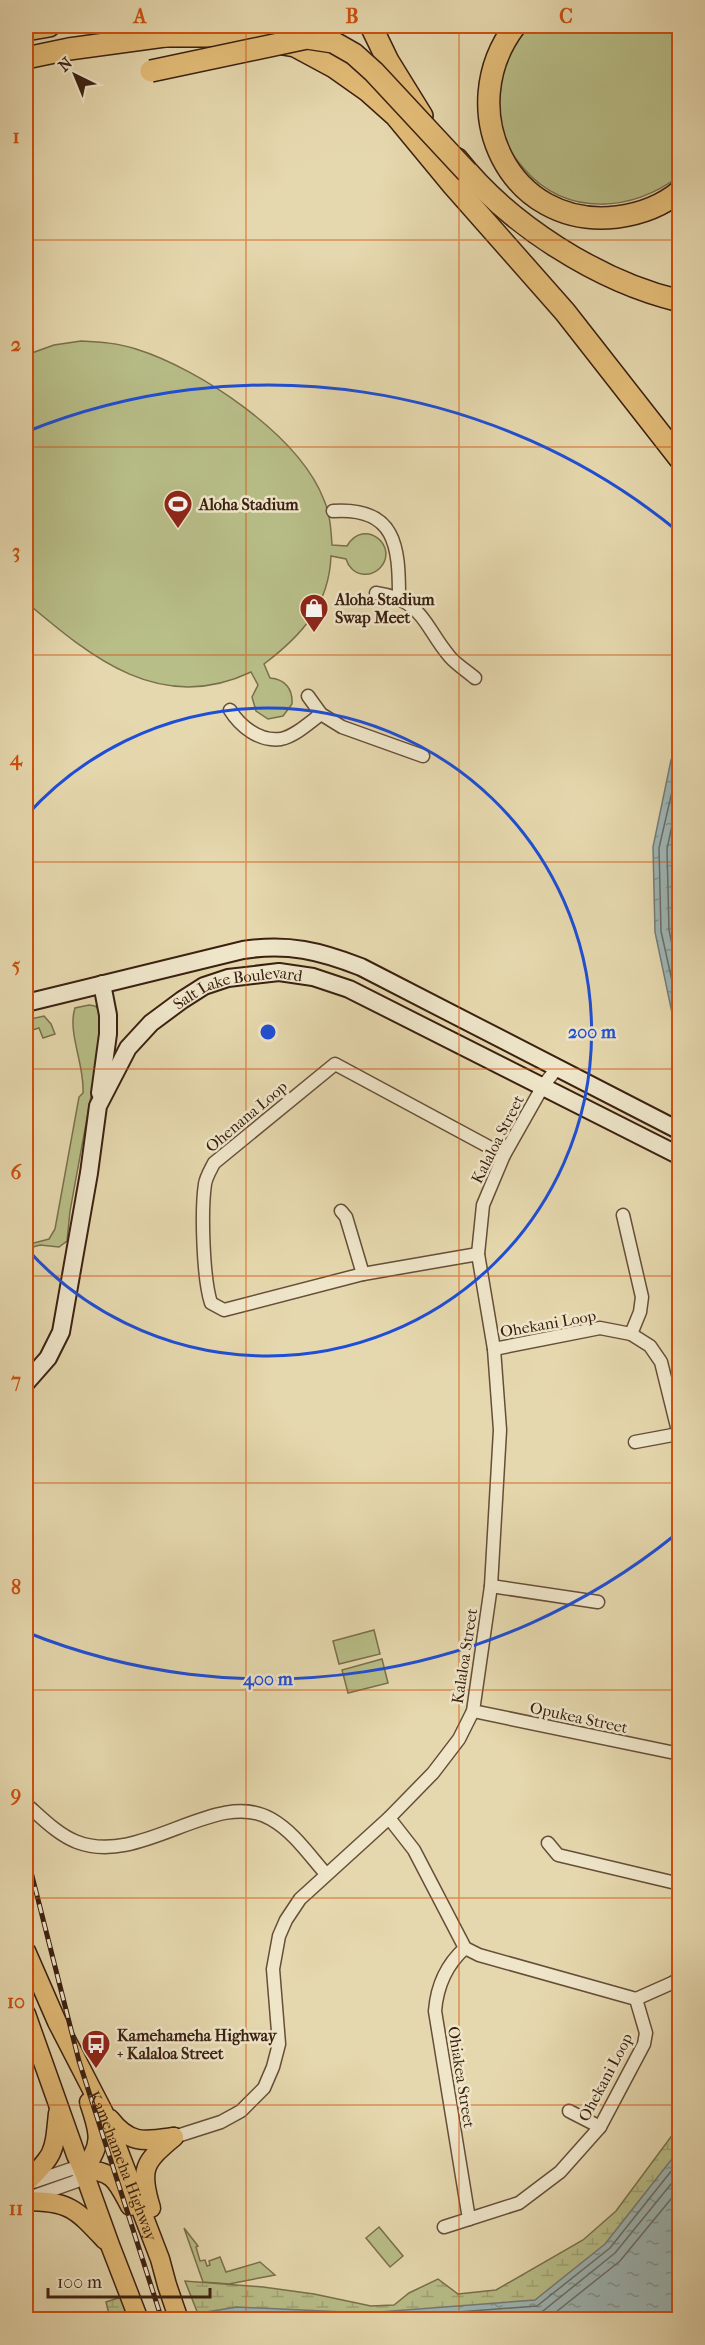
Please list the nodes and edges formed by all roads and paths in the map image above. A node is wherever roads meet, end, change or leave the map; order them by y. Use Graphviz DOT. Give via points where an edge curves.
graph roads {
  1 [pos="50,26"];
  2 [pos="232,26"];
  3 [pos="370,26"];
  4 [pos="515,26"];
  5 [pos="26,30"];
  6 [pos="161,36"];
  7 [pos="26,58"];
  8 [pos="151,71"];
  9 [pos="467,172"];
  10 [pos="680,191"];
  11 [pos="680,301"];
  12 [pos="680,459"];
  13 [pos="333,511"];
  14 [pos="376,593"];
  15 [pos="399,597"];
  16 [pos="475,678"];
  17 [pos="308,696"];
  18 [pos="230,710"];
  19 [pos="321,714"];
  20 [pos="423,756"];
  21 [pos="102,984"];
  22 [pos="26,1003"];
  23 [pos="557,1068"];
  24 [pos="543,1086"];
  25 [pos="98,1106"];
  26 [pos="680,1131"];
  27 [pos="504,1155"];
  28 [pos="680,1156"];
  29 [pos="341,1211"];
  30 [pos="623,1215"];
  31 [pos="478,1254"];
  32 [pos="363,1274"];
  33 [pos="631,1334"];
  34 [pos="494,1349"];
  35 [pos="26,1383"];
  36 [pos="679,1436"];
  37 [pos="635,1442"];
  38 [pos="491,1586"];
  39 [pos="598,1602"];
  40 [pos="473,1711"];
  41 [pos="680,1754"];
  42 [pos="26,1804"];
  43 [pos="390,1818"];
  44 [pos="548,1843"];
  45 [pos="326,1874"];
  46 [pos="680,1884"];
  47 [pos="465,1948"];
  48 [pos="26,1951"];
  49 [pos="680,1978"];
  50 [pos="636,1999"];
  51 [pos="26,2014"];
  52 [pos="77,2062"];
  53 [pos="58,2108"];
  54 [pos="569,2111"];
  55 [pos="104,2113"];
  56 [pos="600,2127"];
  57 [pos="174,2137"];
  58 [pos="83,2170"];
  59 [pos="26,2184"];
  60 [pos="26,2200"];
  61 [pos="469,2219"];
  62 [pos="444,2227"];
  63 [pos="150,2235"];
  64 [pos="110,2245"];
  65 [pos="160,2259"];
  66 [pos="139,2319"];
  67 [pos="179,2319"];
  1 -- 5 [label="highway"];
  2 -- 6 [label="highway"];
  3 -- 9 [label="highway, bridge" via="424,119"];
  4 -- 10 [label="highway" via="501,46 491,72 488,113 499,152 523,185 557,208 598,218 639,213"];
  6 -- 7 [label="highway"];
  6 -- 12 [label="highway" via="236,36 295,46 368,91 396,116 565,312"];
  8 -- 9 [label="highway, bridge" via="307,38 333,42 374,72"];
  9 -- 11 [label="highway" via="556,248 614,277"];
  13 -- 15 [label="street" via="350,510 373,517 393,536 399,566"];
  14 -- 15 [label="street"];
  15 -- 16 [label="street" via="418,611 450,658"];
  17 -- 19 [label="street"];
  18 -- 19 [label="street" via="248,730 281,739"];
  19 -- 20 [label="street" via="342,727"];
  21 -- 22 [label="main road, Salt Lake Boulevard"];
  21 -- 23 [label="main road, Salt Lake Boulevard" via="243,950 300,949 361,967"];
  21 -- 25 [label="main road" via="108,1034"];
  23 -- 24 [label="street, Kalaloa Street"];
  23 -- 26 [label="main road, Salt Lake Boulevard"];
  24 -- 25 [label="main road, Salt Lake Boulevard" via="350,989 313,977 279,972 228,978 204,986 151,1023 129,1048"];
  24 -- 27 [label="street, Kalaloa Street"];
  24 -- 28 [label="main road, Salt Lake Boulevard"];
  25 -- 35 [label="main road, Salt Lake Boulevard" via="61,1332 48,1358"];
  27 -- 31 [label="street, Kalaloa Street" via="483,1205"];
  27 -- 32 [label="street, Ohenana Loop" via="335,1064 214,1163 205,1182 203,1205 211,1303 224,1310"];
  29 -- 32 [label="street"];
  30 -- 33 [label="street" via="642,1297"];
  31 -- 32 [label="street, Ohenana Loop"];
  31 -- 34 [label="street, Kalaloa Street"];
  33 -- 34 [label="street, Ohekani Loop" via="600,1328"];
  33 -- 36 [label="street, Ohekani Loop" via="650,1346 661,1362"];
  34 -- 38 [label="street, Kalaloa Street" via="500,1430"];
  36 -- 37 [label="street"];
  38 -- 39 [label="street"];
  38 -- 40 [label="street, Kalaloa Street"];
  40 -- 41 [label="street, Opukea Street"];
  40 -- 43 [label="street, Kalaloa Street" via="448,1756"];
  42 -- 45 [label="street" via="77,1842 104,1847 148,1839 208,1817 236,1811 252,1813 270,1818 290,1833"];
  43 -- 45 [label="street, Kalaloa Street"];
  43 -- 47 [label="street" via="414,1850"];
  44 -- 46 [label="street" via="558,1855"];
  45 -- 57 [label="street, Kalaloa Street" via="300,1899 279,1936 273,1969 279,2044 264,2088 221,2122"];
  47 -- 50 [label="street"];
  47 -- 61 [label="street, Ohiakea Street" via="442,1978 435,2011"];
  48 -- 52 [label="main road, Kamehameha Highway"];
  49 -- 50 [label="street"];
  50 -- 56 [label="street, Ohekani Loop" via="646,2033 644,2044"];
  51 -- 53 [label="main road"];
  52 -- 55 [label="main road, Kamehameha Highway"];
  52 -- 58 [label="main road" via="98,2137 95,2156"];
  53 -- 58 [label="main road"];
  53 -- 59 [label="main road" via="50,2158"];
  54 -- 56 [label="street"];
  55 -- 57 [label="main road" via="130,2138 146,2141"];
  55 -- 63 [label="main road, Kamehameha Highway"];
  56 -- 61 [label="street, Ohekani Loop" via="560,2172 519,2203"];
  57 -- 65 [label="main road" via="149,2162 144,2176 158,2227"];
  58 -- 59 [label="street" via="71,2169"];
  58 -- 60 [label="street" via="77,2181"];
  58 -- 63 [label="main road" via="99,2170 115,2177"];
  58 -- 64 [label="main road"];
  60 -- 64 [label="main road" via="53,2201 68,2207"];
  61 -- 62 [label="street, Ohekani Loop"];
  63 -- 65 [label="main road, Kamehameha Highway"];
  64 -- 66 [label="main road"];
  65 -- 67 [label="main road, Kamehameha Highway"];
}
